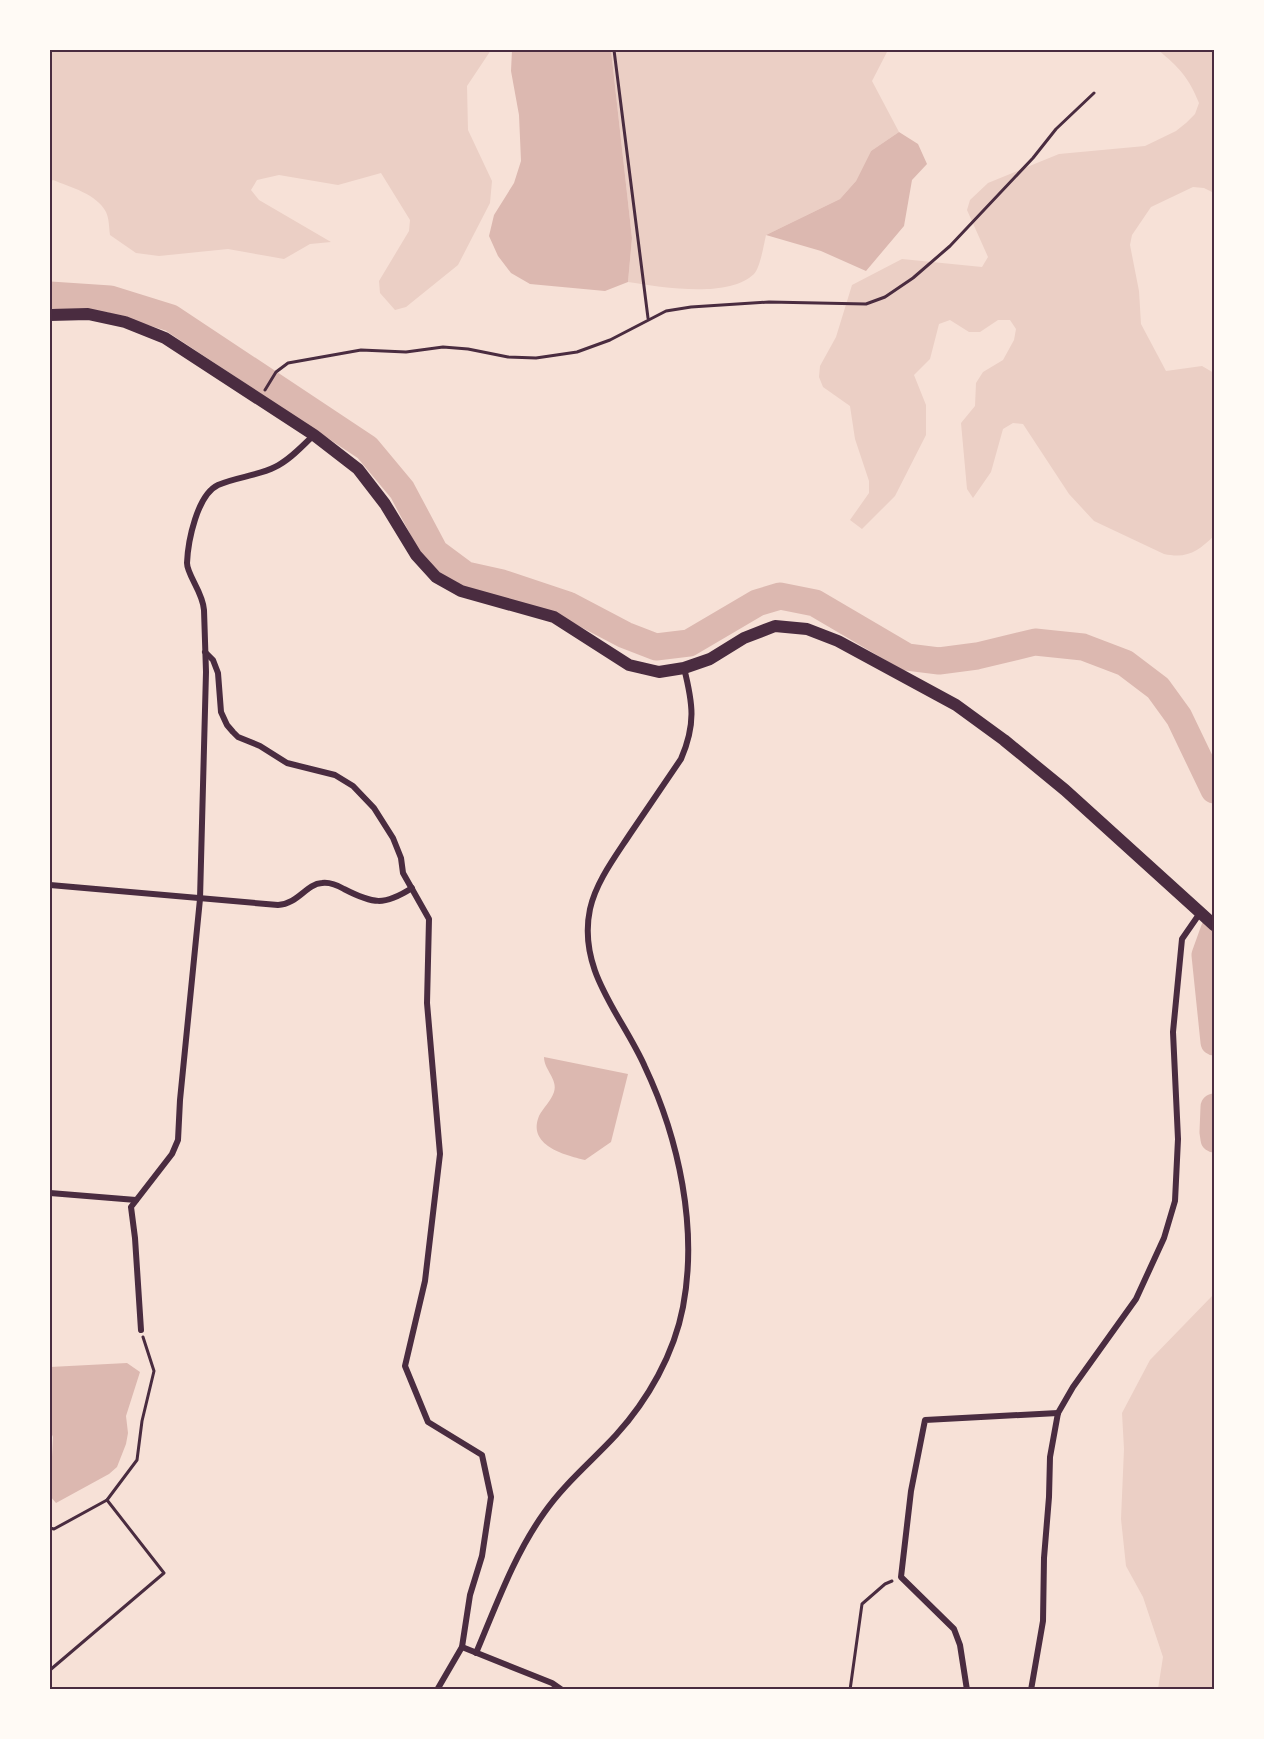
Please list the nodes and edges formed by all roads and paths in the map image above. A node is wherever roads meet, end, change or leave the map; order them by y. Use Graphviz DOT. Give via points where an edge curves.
graph roads {
  1 [pos="614,50"];
  2 [pos="1094,93"];
  3 [pos="50,315"];
  4 [pos="648,319"];
  5 [pos="265,391"];
  6 [pos="314,435"];
  7 [pos="205,652"];
  8 [pos="684,668"];
  9 [pos="50,885"];
  10 [pos="412,888"];
  11 [pos="200,899"];
  12 [pos="1207,918"];
  13 [pos="50,1193"];
  14 [pos="136,1200"];
  15 [pos="141,1330"];
  16 [pos="1058,1413"];
  17 [pos="107,1500"];
  18 [pos="50,1528"];
  19 [pos="901,1577"];
  20 [pos="462,1647"];
  21 [pos="476,1653"];
  22 [pos="50,1670"];
  23 [pos="437,1689"];
  24 [pos="562,1689"];
  25 [pos="850,1689"];
  26 [pos="967,1689"];
  27 [pos="1031,1689"];
  1 -- 4 [label="path"];
  2 -- 4 [label="path" via="950,246 885,297 866,304 769,302 691,307"];
  3 -- 6 [label="main road" via="88,314 124,322 165,338"];
  4 -- 5 [label="path" via="610,340 577,352 536,358 451,348 361,350 288,363 276,372"];
  6 -- 7 [label="street" via="279,465 219,484 202,500 187,566 204,601"];
  6 -- 8 [label="main road" via="358,469 416,555 436,576 461,591 554,617 629,665 659,672"];
  7 -- 10 [label="street" via="218,673 221,712 233,732 287,763 335,775 353,786 374,808 393,838"];
  7 -- 11 [label="street"];
  8 -- 12 [label="main road" via="775,626 807,629 838,641 956,705 1004,740"];
  8 -- 21 [label="street" via="693,716 687,745 602,879 591,906 587,931 597,978 645,1065 674,1147 688,1246 683,1306 671,1347 648,1393 622,1428 557,1496 530,1534"];
  9 -- 11 [label="street"];
  10 -- 11 [label="street" via="387,901 368,900 324,883 314,885 286,905"];
  10 -- 20 [label="street" via="429,920 428,1003 440,1154 425,1281 405,1366 428,1422 482,1455 491,1497"];
  11 -- 14 [label="street" via="178,1140 172,1154"];
  12 -- 16 [label="street" via="1182,939 1173,1032 1178,1139 1175,1201 1164,1238 1136,1299"];
  13 -- 14 [label="street"];
  14 -- 15 [label="street" via="130,1207"];
  15 -- 17 [label="path" via="154,1371 137,1460"];
  16 -- 19 [label="street" via="925,1420 911,1491"];
  16 -- 27 [label="street" via="1050,1457 1043,1621"];
  17 -- 18 [label="path"];
  17 -- 22 [label="path" via="164,1573"];
  19 -- 25 [label="path" via="885,1584 862,1604"];
  19 -- 26 [label="street" via="954,1629"];
  20 -- 21 [label="street"];
  20 -- 23 [label="street"];
  21 -- 24 [label="street"];
}
